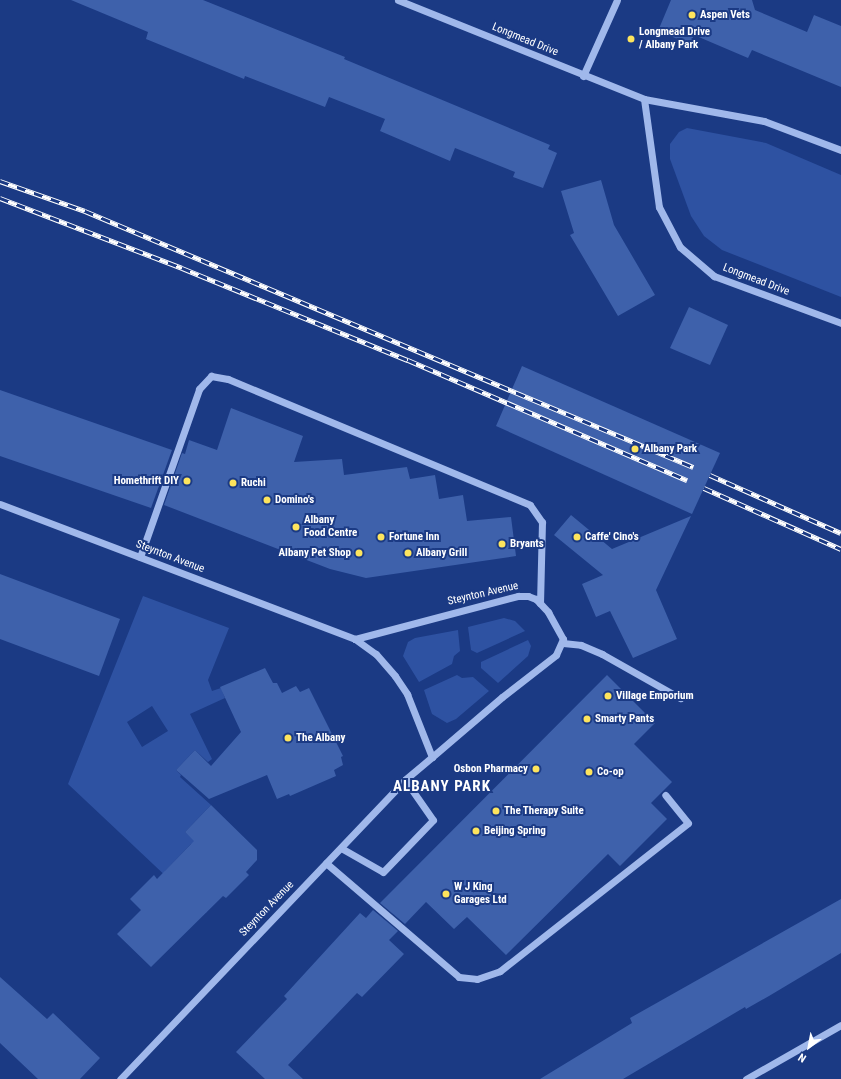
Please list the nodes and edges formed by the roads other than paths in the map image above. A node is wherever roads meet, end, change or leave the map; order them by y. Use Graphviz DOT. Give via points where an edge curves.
graph roads {
  1 [pos="398,0"];
  2 [pos="617,0"];
  3 [pos="583,76"];
  4 [pos="644,99"];
  5 [pos="841,150"];
  6 [pos="841,323"];
  7 [pos="0,504"];
  8 [pos="140,557"];
  9 [pos="540,603"];
  10 [pos="354,639"];
  11 [pos="563,643"];
  12 [pos="680,698"];
  13 [pos="432,757"];
  14 [pos="405,780"];
  15 [pos="665,794"];
  16 [pos="340,848"];
  17 [pos="326,863"];
  18 [pos="841,1025"];
  19 [pos="120,1079"];
  20 [pos="746,1079"];
  1 -- 3 [label="street, Longmead Drive"];
  2 -- 3 [label="street"];
  3 -- 4 [label="street, Longmead Drive"];
  4 -- 5 [label="street, Longmead Drive" via="764,121"];
  4 -- 6 [label="street, Longmead Drive" via="659,206 680,247 714,276"];
  7 -- 8 [label="street, Steynton Avenue"];
  8 -- 9 [label="street" via="200,389 211,376 228,379 530,504 542,522"];
  8 -- 10 [label="street, Steynton Avenue"];
  9 -- 10 [label="street, Steynton Avenue" via="528,596 518,596"];
  9 -- 11 [label="street" via="555,622"];
  10 -- 13 [label="street, Steynton Avenue" via="376,654 407,694"];
  11 -- 12 [label="street" via="581,645 602,654"];
  11 -- 13 [label="street, Steynton Avenue" via="556,655"];
  13 -- 14 [label="street, Steynton Avenue"];
  14 -- 16 [label="street, Steynton Avenue"];
  14 -- 16 [label="street" via="433,820 383,872"];
  15 -- 17 [label="street" via="688,823 500,972 477,979 459,977"];
  16 -- 17 [label="street, Steynton Avenue"];
  17 -- 19 [label="street, Steynton Avenue"];
  18 -- 20 [label="street"];
}
